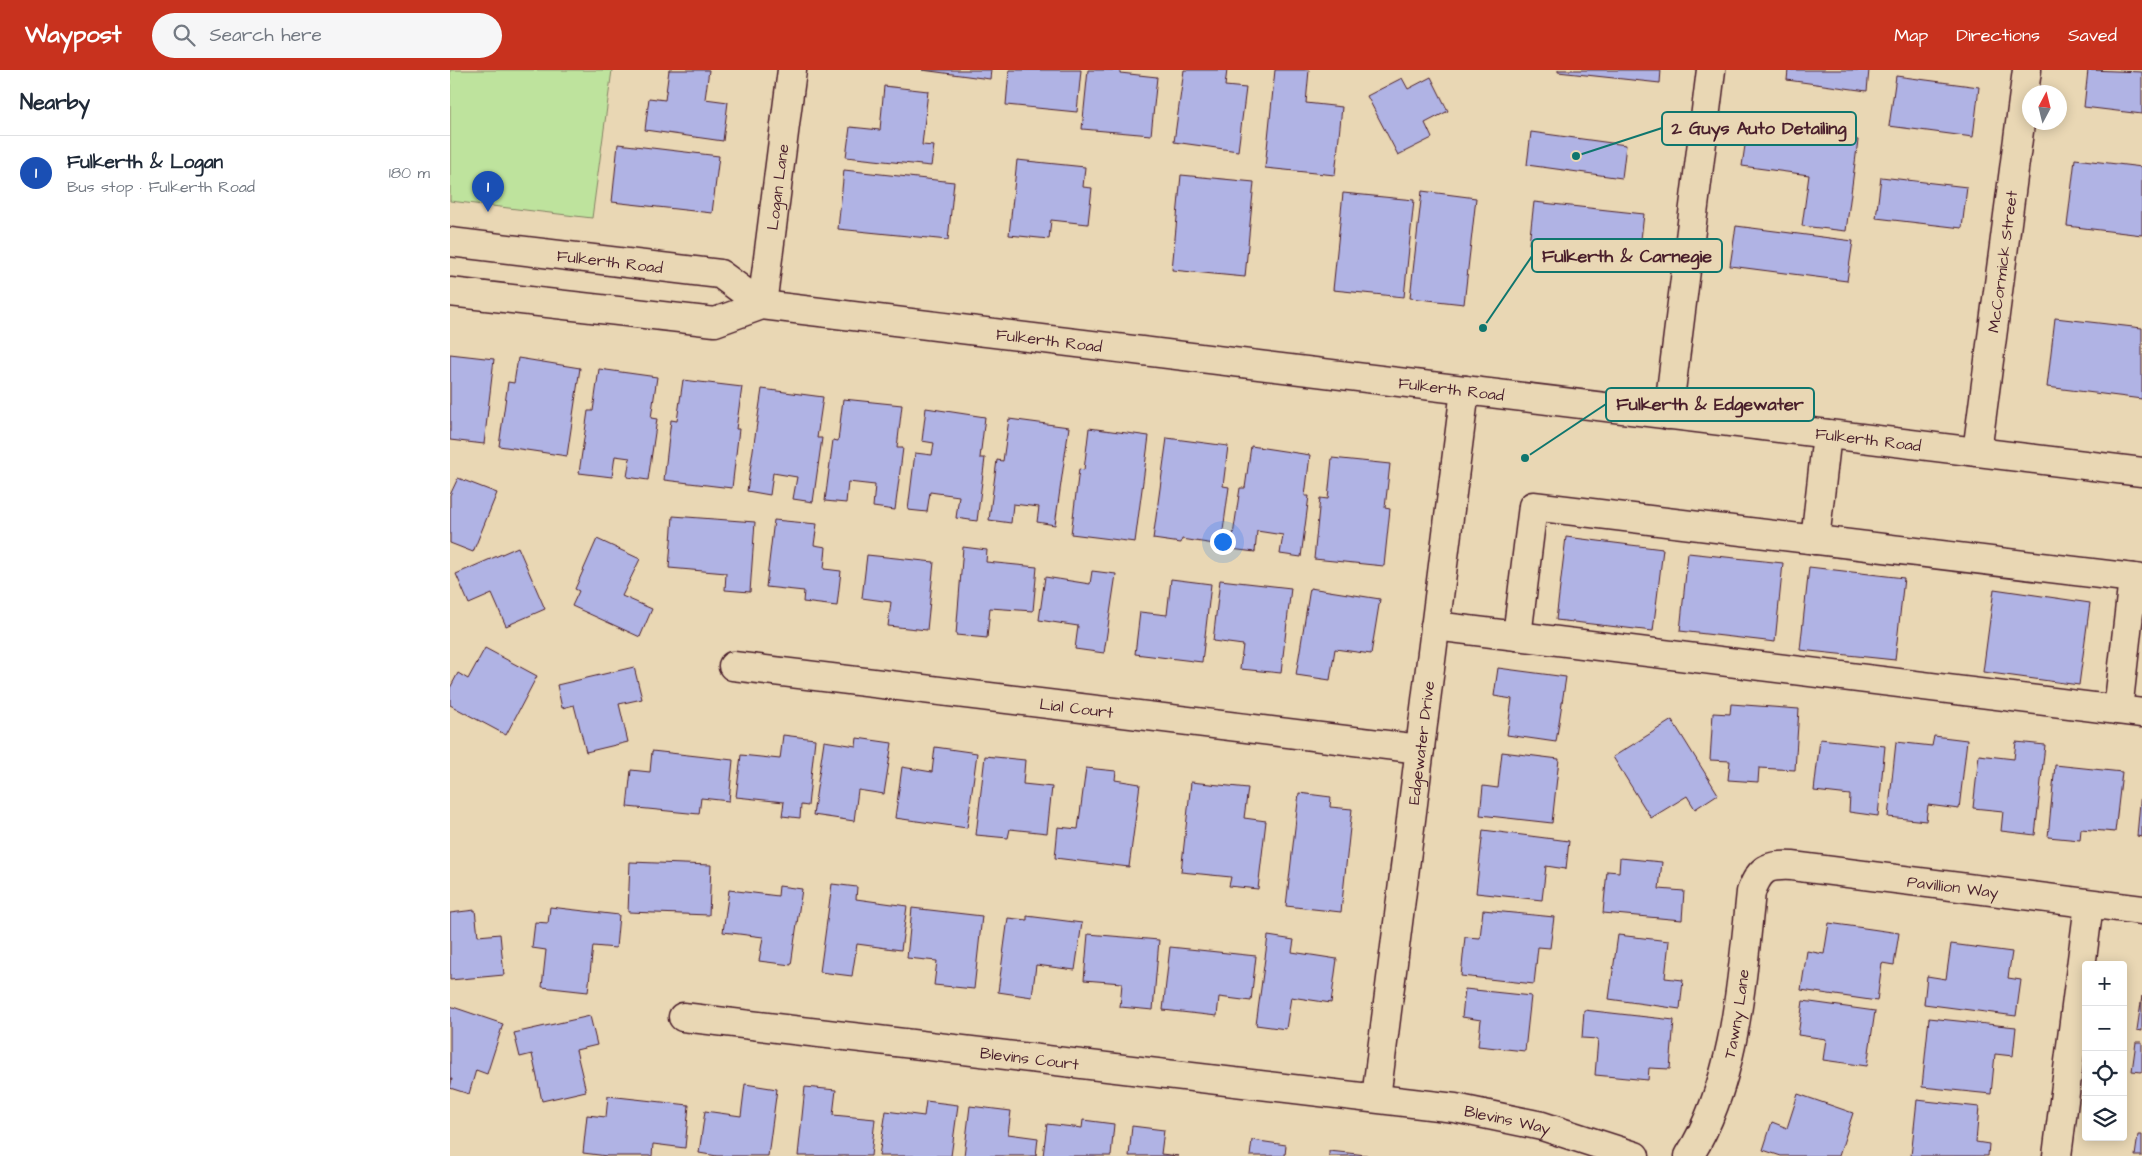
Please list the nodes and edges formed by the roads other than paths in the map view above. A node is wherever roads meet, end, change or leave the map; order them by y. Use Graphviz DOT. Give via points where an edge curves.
graph roads {
  1 [pos="792,70"];
  2 [pos="1711,70"];
  3 [pos="2027,70"];
  4 [pos="450,242"];
  5 [pos="450,292"];
  6 [pos="762,305"];
  7 [pos="1465,390"];
  8 [pos="1668,415"];
  9 [pos="1827,434"];
  10 [pos="1977,452"];
  11 [pos="2142,472"];
  12 [pos="1815,540"];
  13 [pos="2138,578"];
  14 [pos="1435,626"];
  15 [pos="1517,636"];
  16 [pos="733,666"];
  17 [pos="2130,711"];
  18 [pos="1420,749"];
  19 [pos="1765,868"];
  20 [pos="2089,904"];
  21 [pos="2142,910"];
  22 [pos="683,1017"];
  23 [pos="1376,1098"];
  24 [pos="1635,1156"];
  25 [pos="1689,1156"];
  26 [pos="2057,1156"];
  1 -- 6 [label="street, Logan Lane"];
  2 -- 8 [label="street"];
  3 -- 10 [label="street, McCormick Street"];
  4 -- 6 [label="street, Fulkerth Road" via="720,274"];
  5 -- 6 [label="street, Fulkerth Road" via="715,322"];
  6 -- 7 [label="street, Fulkerth Road"];
  7 -- 8 [label="street, Fulkerth Road"];
  7 -- 14 [label="street, Edgewater Drive"];
  8 -- 9 [label="street, Fulkerth Road"];
  9 -- 10 [label="street, Fulkerth Road"];
  9 -- 12 [label="street"];
  10 -- 11 [label="street, Fulkerth Road"];
  12 -- 13 [label="street"];
  12 -- 15 [label="street" via="1533,506"];
  13 -- 17 [label="street"];
  14 -- 15 [label="street"];
  14 -- 18 [label="street, Edgewater Drive"];
  15 -- 17 [label="street"];
  16 -- 18 [label="street, Lial Court"];
  18 -- 23 [label="street, Edgewater Drive"];
  19 -- 20 [label="street, Pavillion Way" via="1792,866"];
  19 -- 25 [label="street, Tawny Lane" via="1755,880 1751,892 1737,1008 1725,1066 1707,1121"];
  20 -- 21 [label="street, Pavillion Way"];
  20 -- 26 [label="street"];
  22 -- 23 [label="street, Blevins Court"];
  23 -- 24 [label="street, Blevins Way" via="1494,1115 1542,1126"];
}
